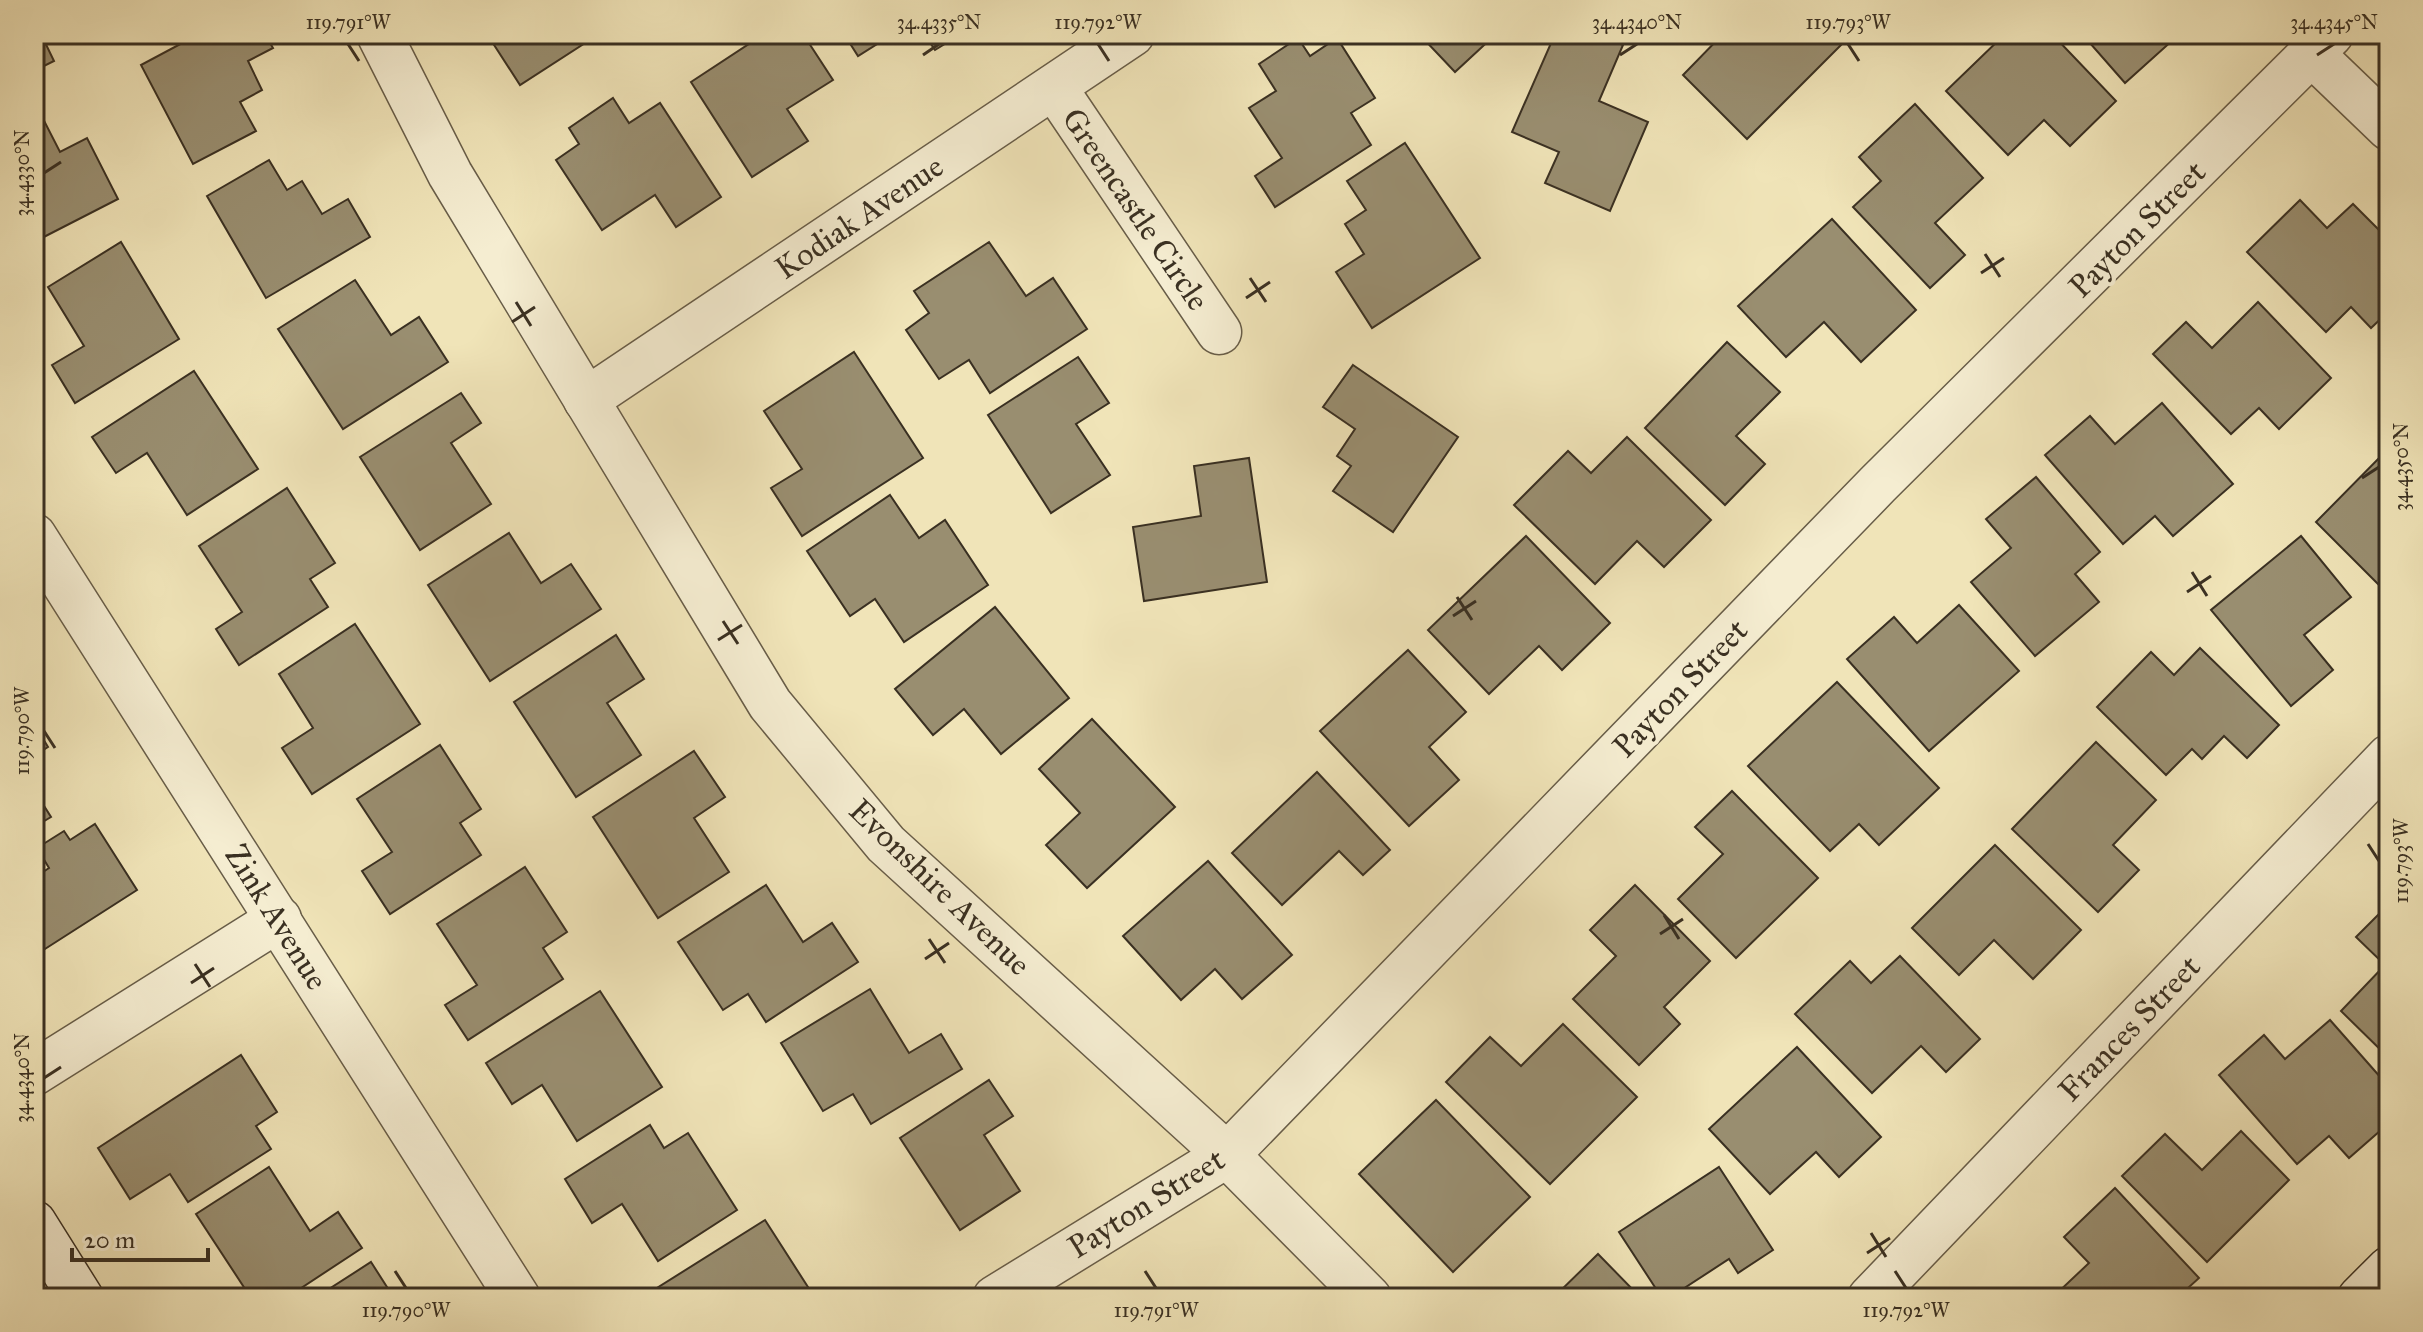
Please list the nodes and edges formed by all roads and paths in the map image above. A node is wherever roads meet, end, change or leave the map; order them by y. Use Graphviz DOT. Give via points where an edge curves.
graph roads {
  1 [pos="379,34"];
  2 [pos="1132,34"];
  3 [pos="2322,44"];
  4 [pos="1054,87"];
  5 [pos="2389,128"];
  6 [pos="1219,332"];
  7 [pos="586,400"];
  8 [pos="34,536"];
  9 [pos="2389,757"];
  10 [pos="279,919"];
  11 [pos="34,1073"];
  12 [pos="1227,1155"];
  13 [pos="34,1223"];
  14 [pos="2389,1269"];
  15 [pos="81,1298"];
  16 [pos="518,1298"];
  17 [pos="995,1298"];
  18 [pos="1369,1298"];
  19 [pos="1870,1298"];
  20 [pos="2360,1298"];
  1 -- 7 [label="street, Evonshire Avenue" via="450,174"];
  2 -- 4 [label="street, Kodiak Avenue"];
  3 -- 5 [label="street"];
  3 -- 12 [label="street, Payton Street" via="1878,484"];
  4 -- 6 [label="street, Greencastle Circle"];
  4 -- 7 [label="street, Kodiak Avenue"];
  7 -- 12 [label="street, Evonshire Avenue" via="770,704 886,844"];
  8 -- 10 [label="street, Zink Avenue"];
  9 -- 19 [label="street, Frances Street"];
  10 -- 11 [label="street"];
  10 -- 16 [label="street, Zink Avenue"];
  12 -- 17 [label="street, Payton Street"];
  12 -- 18 [label="street, Evonshire Avenue"];
  13 -- 15 [label="street"];
  14 -- 20 [label="street"];
}
